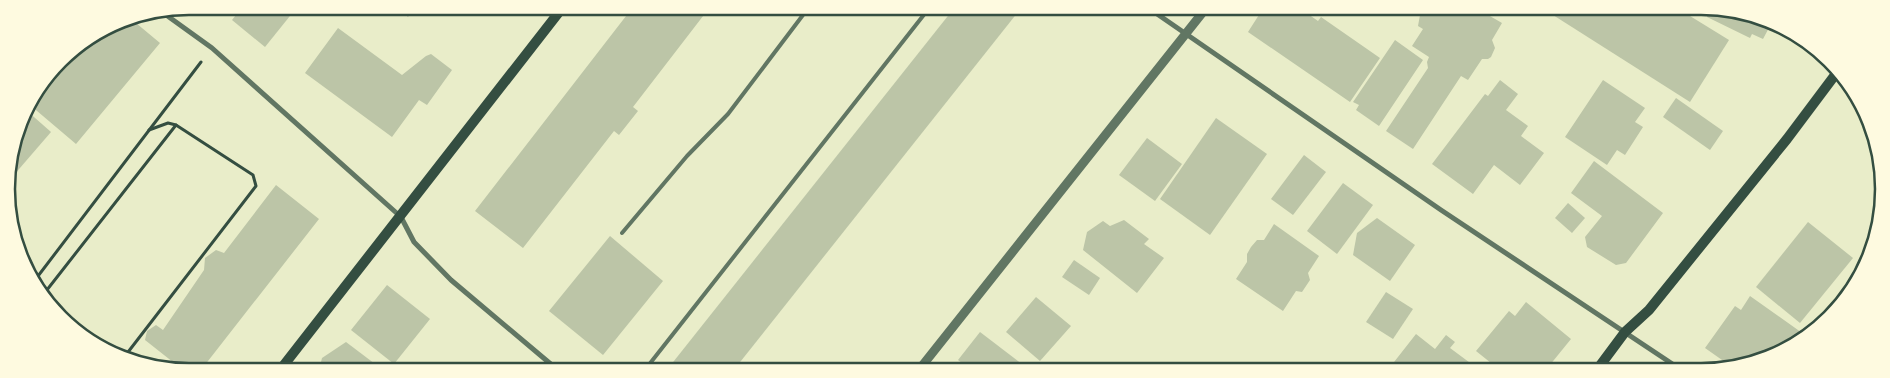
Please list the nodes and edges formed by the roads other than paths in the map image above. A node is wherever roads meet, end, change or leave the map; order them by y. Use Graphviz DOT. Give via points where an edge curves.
graph roads {
  1 [pos="557,15"];
  2 [pos="803,15"];
  3 [pos="924,15"];
  4 [pos="1159,15"];
  5 [pos="1201,15"];
  6 [pos="167,16"];
  7 [pos="1186,34"];
  8 [pos="1834,77"];
  9 [pos="401,217"];
  10 [pos="622,233"];
  11 [pos="1625,332"];
  12 [pos="286,363"];
  13 [pos="552,363"];
  14 [pos="650,363"];
  15 [pos="924,363"];
  16 [pos="1602,363"];
  17 [pos="1671,363"];
  1 -- 9 [label="main road"];
  2 -- 10 [label="lane" via="733,108 687,156"];
  3 -- 14 [label="lane"];
  4 -- 7 [label="street"];
  5 -- 7 [label="street"];
  6 -- 9 [label="street" via="212,48"];
  7 -- 11 [label="street"];
  7 -- 15 [label="street"];
  8 -- 11 [label="main road" via="1787,140 1649,310"];
  9 -- 12 [label="main road"];
  9 -- 13 [label="street" via="414,242 451,280"];
  11 -- 16 [label="main road"];
  11 -- 17 [label="street"];
}
